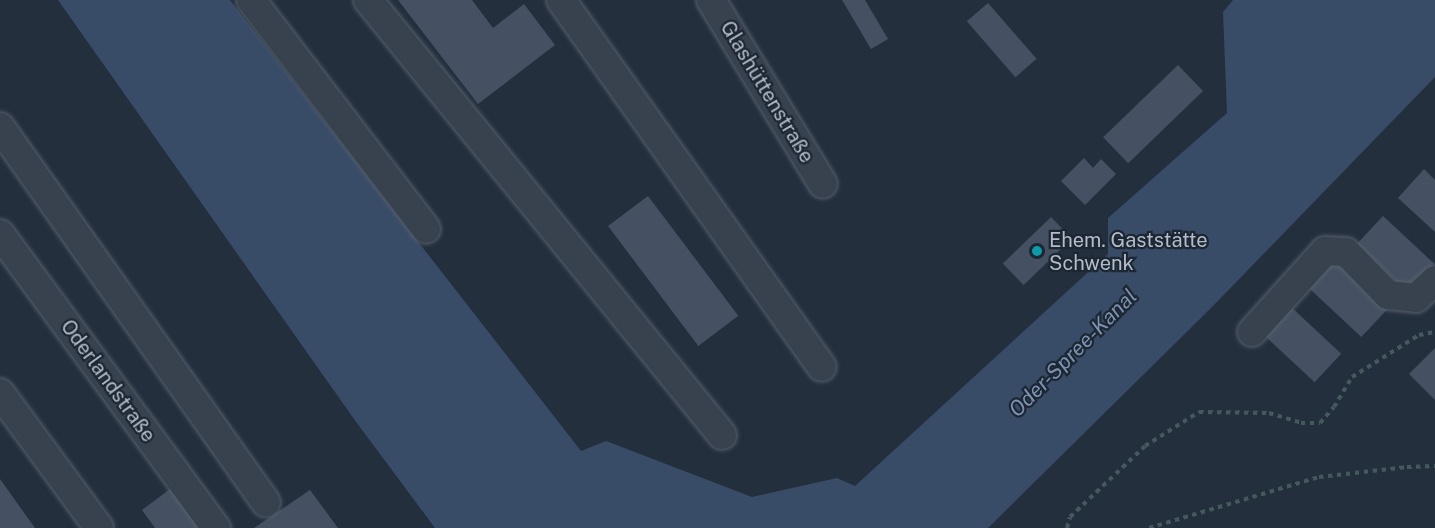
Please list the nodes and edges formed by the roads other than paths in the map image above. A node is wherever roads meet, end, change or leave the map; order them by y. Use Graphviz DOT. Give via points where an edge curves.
graph roads {
  1 [pos="251,0"];
  2 [pos="368,0"];
  3 [pos="561,0"];
  4 [pos="711,0"];
  5 [pos="0,128"];
  6 [pos="823,184"];
  7 [pos="426,228"];
  8 [pos="0,234"];
  9 [pos="1435,280"];
  10 [pos="1252,332"];
  11 [pos="822,367"];
  12 [pos="0,393"];
  13 [pos="722,435"];
  14 [pos="266,502"];
  15 [pos="99,528"];
  16 [pos="216,528"];
  1 -- 7 [label="street"];
  2 -- 13 [label="street"];
  3 -- 11 [label="street"];
  4 -- 6 [label="street, Glashüttenstraße"];
  5 -- 14 [label="street"];
  8 -- 16 [label="street, Oderlandstraße"];
  9 -- 10 [label="street" via="1416,298 1388,296 1346,252 1324,251"];
  12 -- 15 [label="street"];
}
